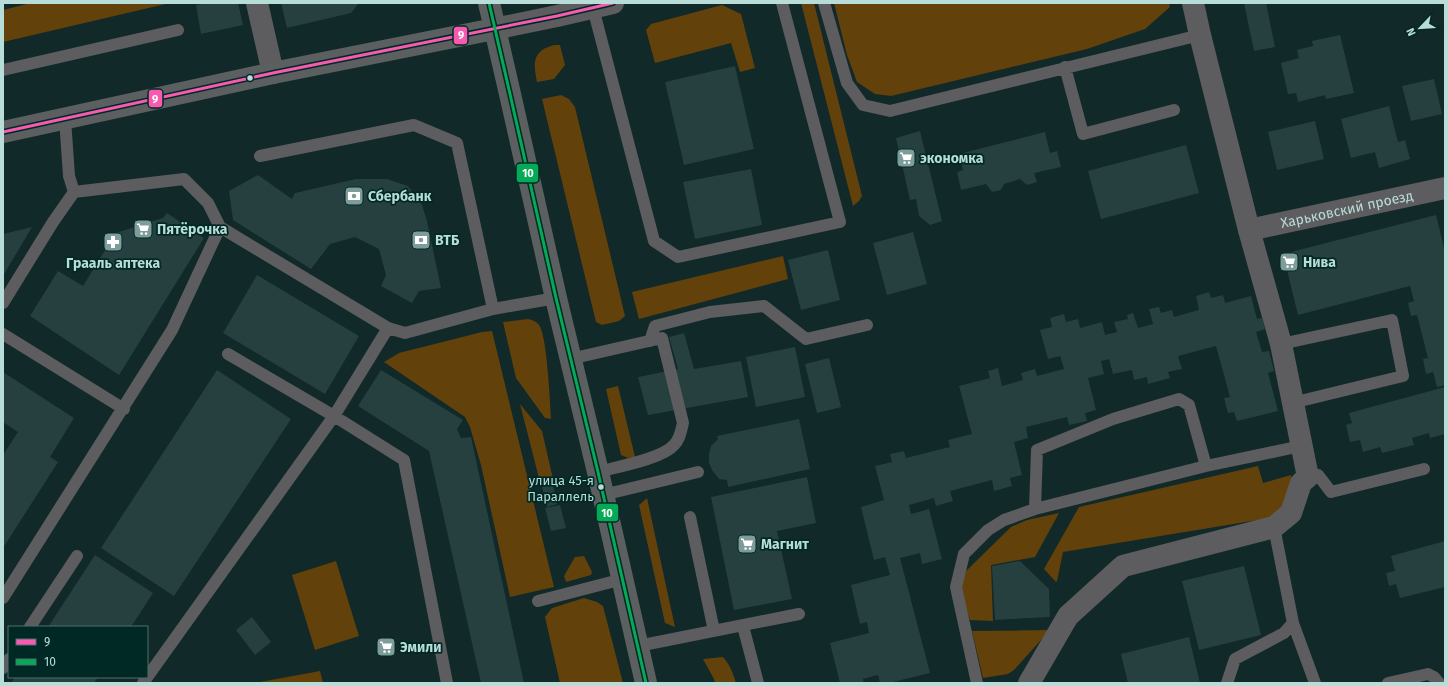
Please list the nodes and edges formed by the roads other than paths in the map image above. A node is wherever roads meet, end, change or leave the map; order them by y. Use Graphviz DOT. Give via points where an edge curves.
graph roads {
  1 [pos="258,3"];
  2 [pos="489,3"];
  3 [pos="782,3"];
  4 [pos="824,3"];
  5 [pos="1193,3"];
  6 [pos="603,6"];
  7 [pos="494,29"];
  8 [pos="178,30"];
  9 [pos="1200,35"];
  10 [pos="1065,67"];
  11 [pos="3,70"];
  12 [pos="273,73"];
  13 [pos="1174,110"];
  14 [pos="65,119"];
  15 [pos="3,132"];
  16 [pos="260,156"];
  17 [pos="1445,188"];
  18 [pos="74,192"];
  19 [pos="220,227"];
  20 [pos="1249,230"];
  21 [pos="556,298"];
  22 [pos="3,303"];
  23 [pos="493,309"];
  24 [pos="867,325"];
  25 [pos="388,328"];
  26 [pos="3,334"];
  27 [pos="650,341"];
  28 [pos="1281,344"];
  29 [pos="228,354"];
  30 [pos="570,359"];
  31 [pos="1292,403"];
  32 [pos="124,409"];
  33 [pos="334,416"];
  34 [pos="1301,446"];
  35 [pos="1206,466"];
  36 [pos="1424,468"];
  37 [pos="598,472"];
  38 [pos="698,472"];
  39 [pos="1308,477"];
  40 [pos="603,495"];
  41 [pos="1035,509"];
  42 [pos="690,517"];
  43 [pos="1274,527"];
  44 [pos="77,556"];
  45 [pos="623,580"];
  46 [pos="3,598"];
  47 [pos="538,601"];
  48 [pos="799,614"];
  49 [pos="1293,623"];
  50 [pos="31,626"];
  51 [pos="743,626"];
  52 [pos="714,631"];
  53 [pos="638,646"];
  54 [pos="148,676"];
  55 [pos="447,683"];
  56 [pos="646,683"];
  57 [pos="758,683"];
  58 [pos="977,683"];
  59 [pos="1029,683"];
  60 [pos="1227,683"];
  61 [pos="1315,683"];
  62 [pos="1388,683"];
  63 [pos="1439,683"];
  1 -- 12 [label="street"];
  2 -- 7 [label="main road"];
  3 -- 6 [label="lane" via="840,222 678,256 654,241"];
  4 -- 10 [label="lane" via="847,83 863,105 890,111"];
  5 -- 9 [label="street"];
  6 -- 7 [label="street"];
  7 -- 12 [label="main road"];
  7 -- 21 [label="main road"];
  8 -- 11 [label="lane"];
  9 -- 10 [label="lane"];
  9 -- 20 [label="street"];
  10 -- 13 [label="lane" via="1083,134"];
  12 -- 14 [label="main road"];
  14 -- 15 [label="main road"];
  14 -- 18 [label="lane" via="69,176"];
  16 -- 23 [label="lane" via="414,125 457,143"];
  17 -- 20 [label="street, Харьковский проезд"];
  18 -- 19 [label="lane" via="184,179 208,203"];
  18 -- 22 [label="lane"];
  19 -- 25 [label="lane"];
  19 -- 32 [label="lane" via="172,330"];
  20 -- 28 [label="street"];
  21 -- 23 [label="lane"];
  21 -- 30 [label="main road"];
  23 -- 25 [label="lane" via="405,333"];
  24 -- 27 [label="lane" via="806,339 764,306 710,312 655,326"];
  25 -- 33 [label="lane"];
  26 -- 32 [label="lane"];
  27 -- 30 [label="lane"];
  27 -- 37 [label="lane" via="662,338 683,423 681,435 668,450 648,459"];
  28 -- 31 [label="street"];
  28 -- 31 [label="lane" via="1392,320 1403,376"];
  29 -- 33 [label="lane"];
  30 -- 37 [label="main road"];
  31 -- 34 [label="street"];
  32 -- 46 [label="lane"];
  33 -- 54 [label="lane"];
  33 -- 55 [label="lane" via="404,460"];
  34 -- 35 [label="lane"];
  34 -- 39 [label="street"];
  35 -- 41 [label="lane"];
  35 -- 41 [label="lane" via="1189,405 1179,399 1113,419 1037,450"];
  36 -- 39 [label="lane" via="1331,492 1318,475"];
  37 -- 40 [label="main road"];
  38 -- 40 [label="lane"];
  39 -- 43 [label="street" via="1300,483 1291,513"];
  40 -- 45 [label="main road"];
  41 -- 58 [label="lane" via="1004,520 988,530 964,554 956,587"];
  42 -- 52 [label="lane"];
  43 -- 49 [label="lane"];
  43 -- 59 [label="street" via="1123,566 1068,616"];
  44 -- 50 [label="lane"];
  45 -- 47 [label="lane"];
  45 -- 53 [label="main road"];
  48 -- 51 [label="lane"];
  49 -- 60 [label="lane" via="1284,633 1235,658"];
  49 -- 61 [label="lane"];
  51 -- 52 [label="lane"];
  51 -- 57 [label="lane"];
  52 -- 53 [label="lane"];
  53 -- 56 [label="main road"];
  62 -- 63 [label="lane" via="1428,674"];
}
